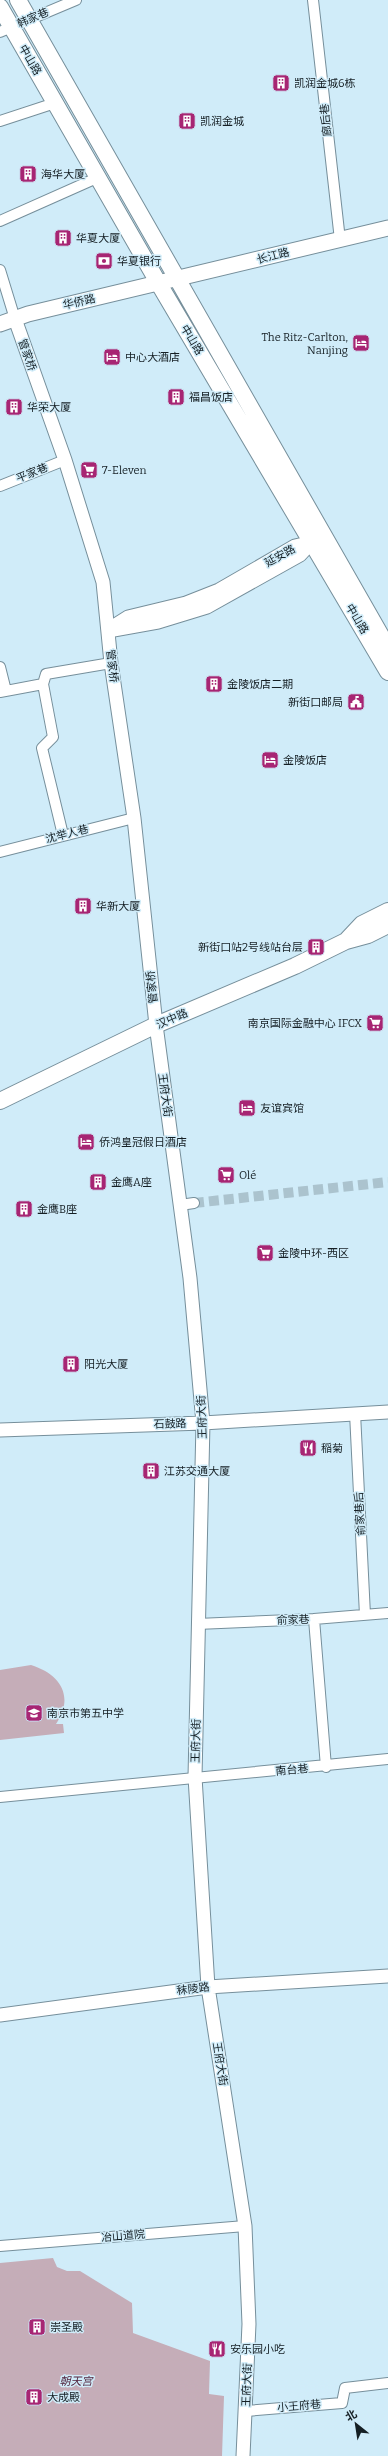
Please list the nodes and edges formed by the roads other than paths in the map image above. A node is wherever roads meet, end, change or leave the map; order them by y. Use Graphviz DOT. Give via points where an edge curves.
graph roads {
  1 [pos="18,0"];
  2 [pos="76,0"];
  3 [pos="313,0"];
  4 [pos="0,7"];
  5 [pos="29,20"];
  6 [pos="6,30"];
  7 [pos="55,103"];
  8 [pos="0,122"];
  9 [pos="99,177"];
  10 [pos="0,221"];
  11 [pos="388,228"];
  12 [pos="340,240"];
  13 [pos="0,270"];
  14 [pos="178,279"];
  15 [pos="159,284"];
  16 [pos="15,319"];
  17 [pos="0,324"];
  18 [pos="64,460"];
  19 [pos="0,486"];
  20 [pos="312,542"];
  21 [pos="108,631"];
  22 [pos="388,648"];
  23 [pos="111,663"];
  24 [pos="0,667"];
  25 [pos="388,672"];
  26 [pos="43,684"];
  27 [pos="3,691"];
  28 [pos="134,818"];
  29 [pos="63,835"];
  30 [pos="0,852"];
  31 [pos="388,911"];
  32 [pos="388,925"];
  33 [pos="346,941"];
  34 [pos="156,1025"];
  35 [pos="0,1101"];
  36 [pos="194,1203"];
  37 [pos="180,1205"];
  38 [pos="388,1412"];
  39 [pos="355,1413"];
  40 [pos="203,1422"];
  41 [pos="0,1430"];
  42 [pos="388,1613"];
  43 [pos="365,1615"];
  44 [pos="314,1619"];
  45 [pos="197,1624"];
  46 [pos="388,1759"];
  47 [pos="326,1767"];
  48 [pos="195,1778"];
  49 [pos="0,1797"];
  50 [pos="388,1976"];
  51 [pos="208,1987"];
  52 [pos="0,2015"];
  53 [pos="245,2226"];
  54 [pos="0,2246"];
  55 [pos="388,2383"];
  56 [pos="246,2411"];
  57 [pos="243,2456"];
  1 -- 5 [label="main road, 中山路"];
  2 -- 5 [label="street, 韩家巷"];
  3 -- 12 [label="street, 廊后巷"];
  4 -- 6 [label="main road, 中山路"];
  5 -- 6 [label="street, 韩家巷"];
  5 -- 14 [label="main road, 中山路"];
  6 -- 7 [label="main road, 中山路"];
  7 -- 8 [label="street"];
  7 -- 9 [label="main road, 中山路"];
  9 -- 10 [label="street"];
  9 -- 15 [label="main road, 中山路"];
  11 -- 12 [label="main road, 长江路"];
  12 -- 14 [label="main road, 长江路"];
  13 -- 16 [label="street"];
  14 -- 15 [label="main road, 长江路"];
  14 -- 22 [label="main road, 中山路"];
  15 -- 16 [label="main road, 华侨路"];
  15 -- 20 [label="main road, 中山路"];
  16 -- 17 [label="main road, 华侨路"];
  16 -- 18 [label="street, 管家桥"];
  18 -- 19 [label="street, 平家巷"];
  18 -- 21 [label="street, 管家桥" via="102,582"];
  20 -- 21 [label="street, 延安路" via="295,546 205,596 128,617"];
  20 -- 25 [label="main road, 中山路"];
  21 -- 23 [label="street, 管家桥"];
  23 -- 26 [label="street" via="46,674"];
  23 -- 28 [label="street, 管家桥"];
  24 -- 27 [label="street"];
  26 -- 27 [label="street"];
  26 -- 29 [label="street" via="53,737 42,748"];
  28 -- 29 [label="street, 沈举人巷"];
  28 -- 34 [label="street, 管家桥"];
  29 -- 30 [label="street, 沈举人巷"];
  31 -- 33 [label="main road, 汉中路" via="362,924"];
  32 -- 33 [label="main road, 汉中路" via="368,935"];
  33 -- 34 [label="main road, 汉中路"];
  34 -- 35 [label="main road, 汉中路"];
  34 -- 37 [label="street, 王府大街"];
  36 -- 37 [label="street"];
  37 -- 40 [label="street, 王府大街" via="190,1278"];
  38 -- 39 [label="street, 石鼓路"];
  39 -- 40 [label="street, 石鼓路"];
  39 -- 43 [label="street, 俞家巷后"];
  40 -- 41 [label="street, 石鼓路"];
  40 -- 45 [label="street, 王府大街"];
  42 -- 43 [label="street, 俞家巷"];
  43 -- 44 [label="street, 俞家巷"];
  44 -- 45 [label="street, 俞家巷"];
  44 -- 47 [label="street"];
  45 -- 48 [label="street, 王府大街"];
  46 -- 47 [label="street, 南台巷"];
  47 -- 48 [label="street, 南台巷"];
  48 -- 49 [label="street, 南台巷"];
  48 -- 51 [label="street, 王府大街"];
  50 -- 51 [label="street, 秣陵路"];
  51 -- 52 [label="street, 秣陵路"];
  51 -- 53 [label="street, 王府大街"];
  53 -- 54 [label="street, 冶山道院"];
  53 -- 56 [label="street, 王府大街" via="249,2324"];
  55 -- 56 [label="street, 小王府巷" via="345,2388 342,2403"];
  56 -- 57 [label="street, 王府大街"];
}
